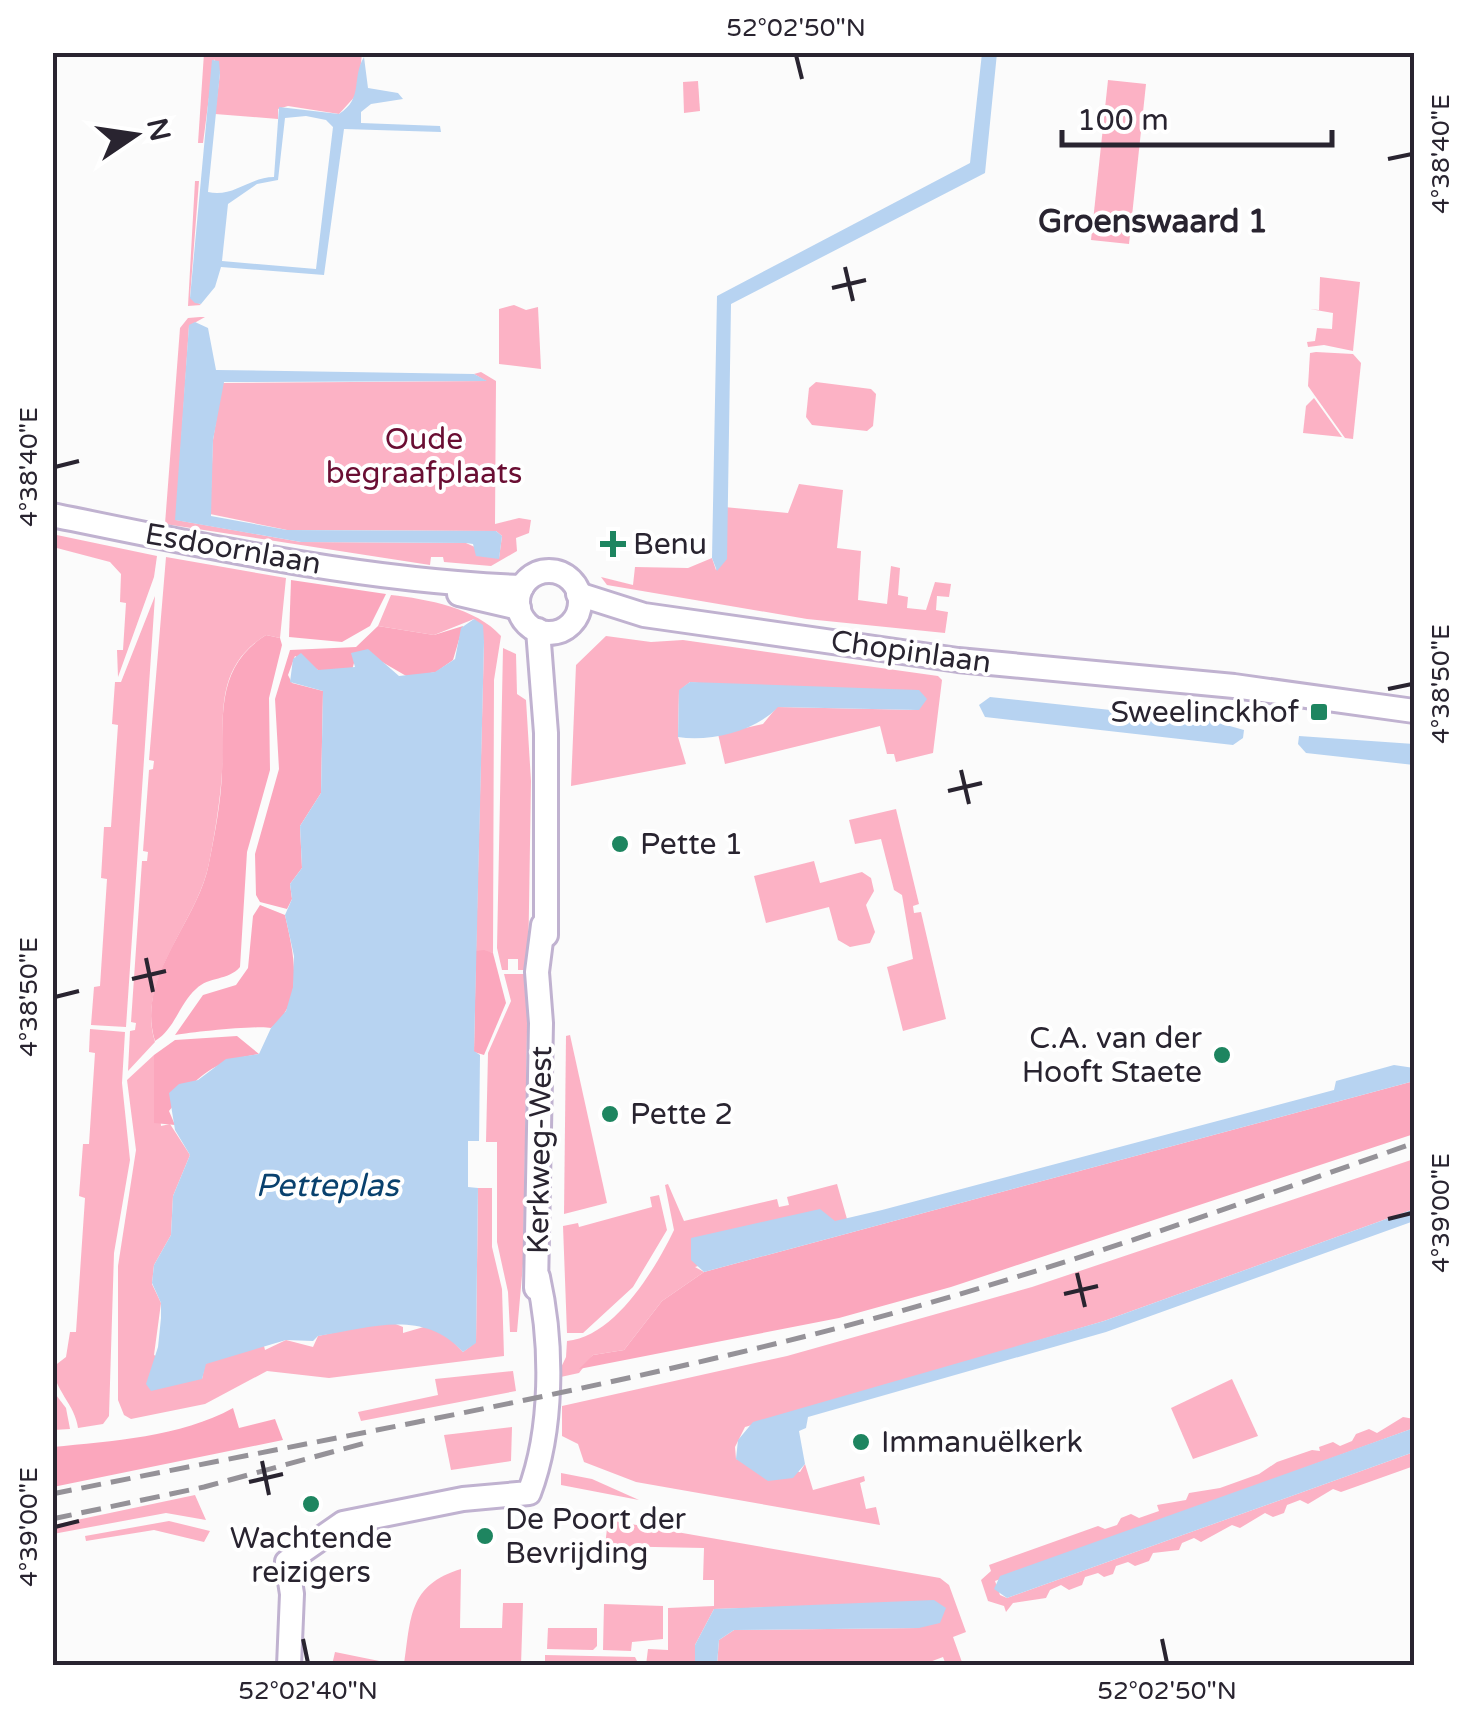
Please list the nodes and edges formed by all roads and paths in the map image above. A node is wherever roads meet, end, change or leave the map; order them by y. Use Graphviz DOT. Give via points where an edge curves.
graph roads {
  1 [pos="52,515"];
  2 [pos="520,597"];
  3 [pos="577,605"];
  4 [pos="547,631"];
  5 [pos="1414,711"];
  6 [pos="289,1666"];
  1 -- 2 [label="main road, Esdoornlaan" via="290,562"];
  2 -- 3 [label="main road" via="532,576 552,571 569,578"];
  2 -- 4 [label="main road" via="526,622"];
  3 -- 4 [label="main road"];
  3 -- 5 [label="main road, Chopinlaan" via="621,620 644,616 1179,684 1265,703"];
  4 -- 6 [label="main road, Kerkweg-West" via="544,925 550,972 541,1022 538,1276 547,1336 543,1461 528,1492 343,1524 288,1562"];
}
